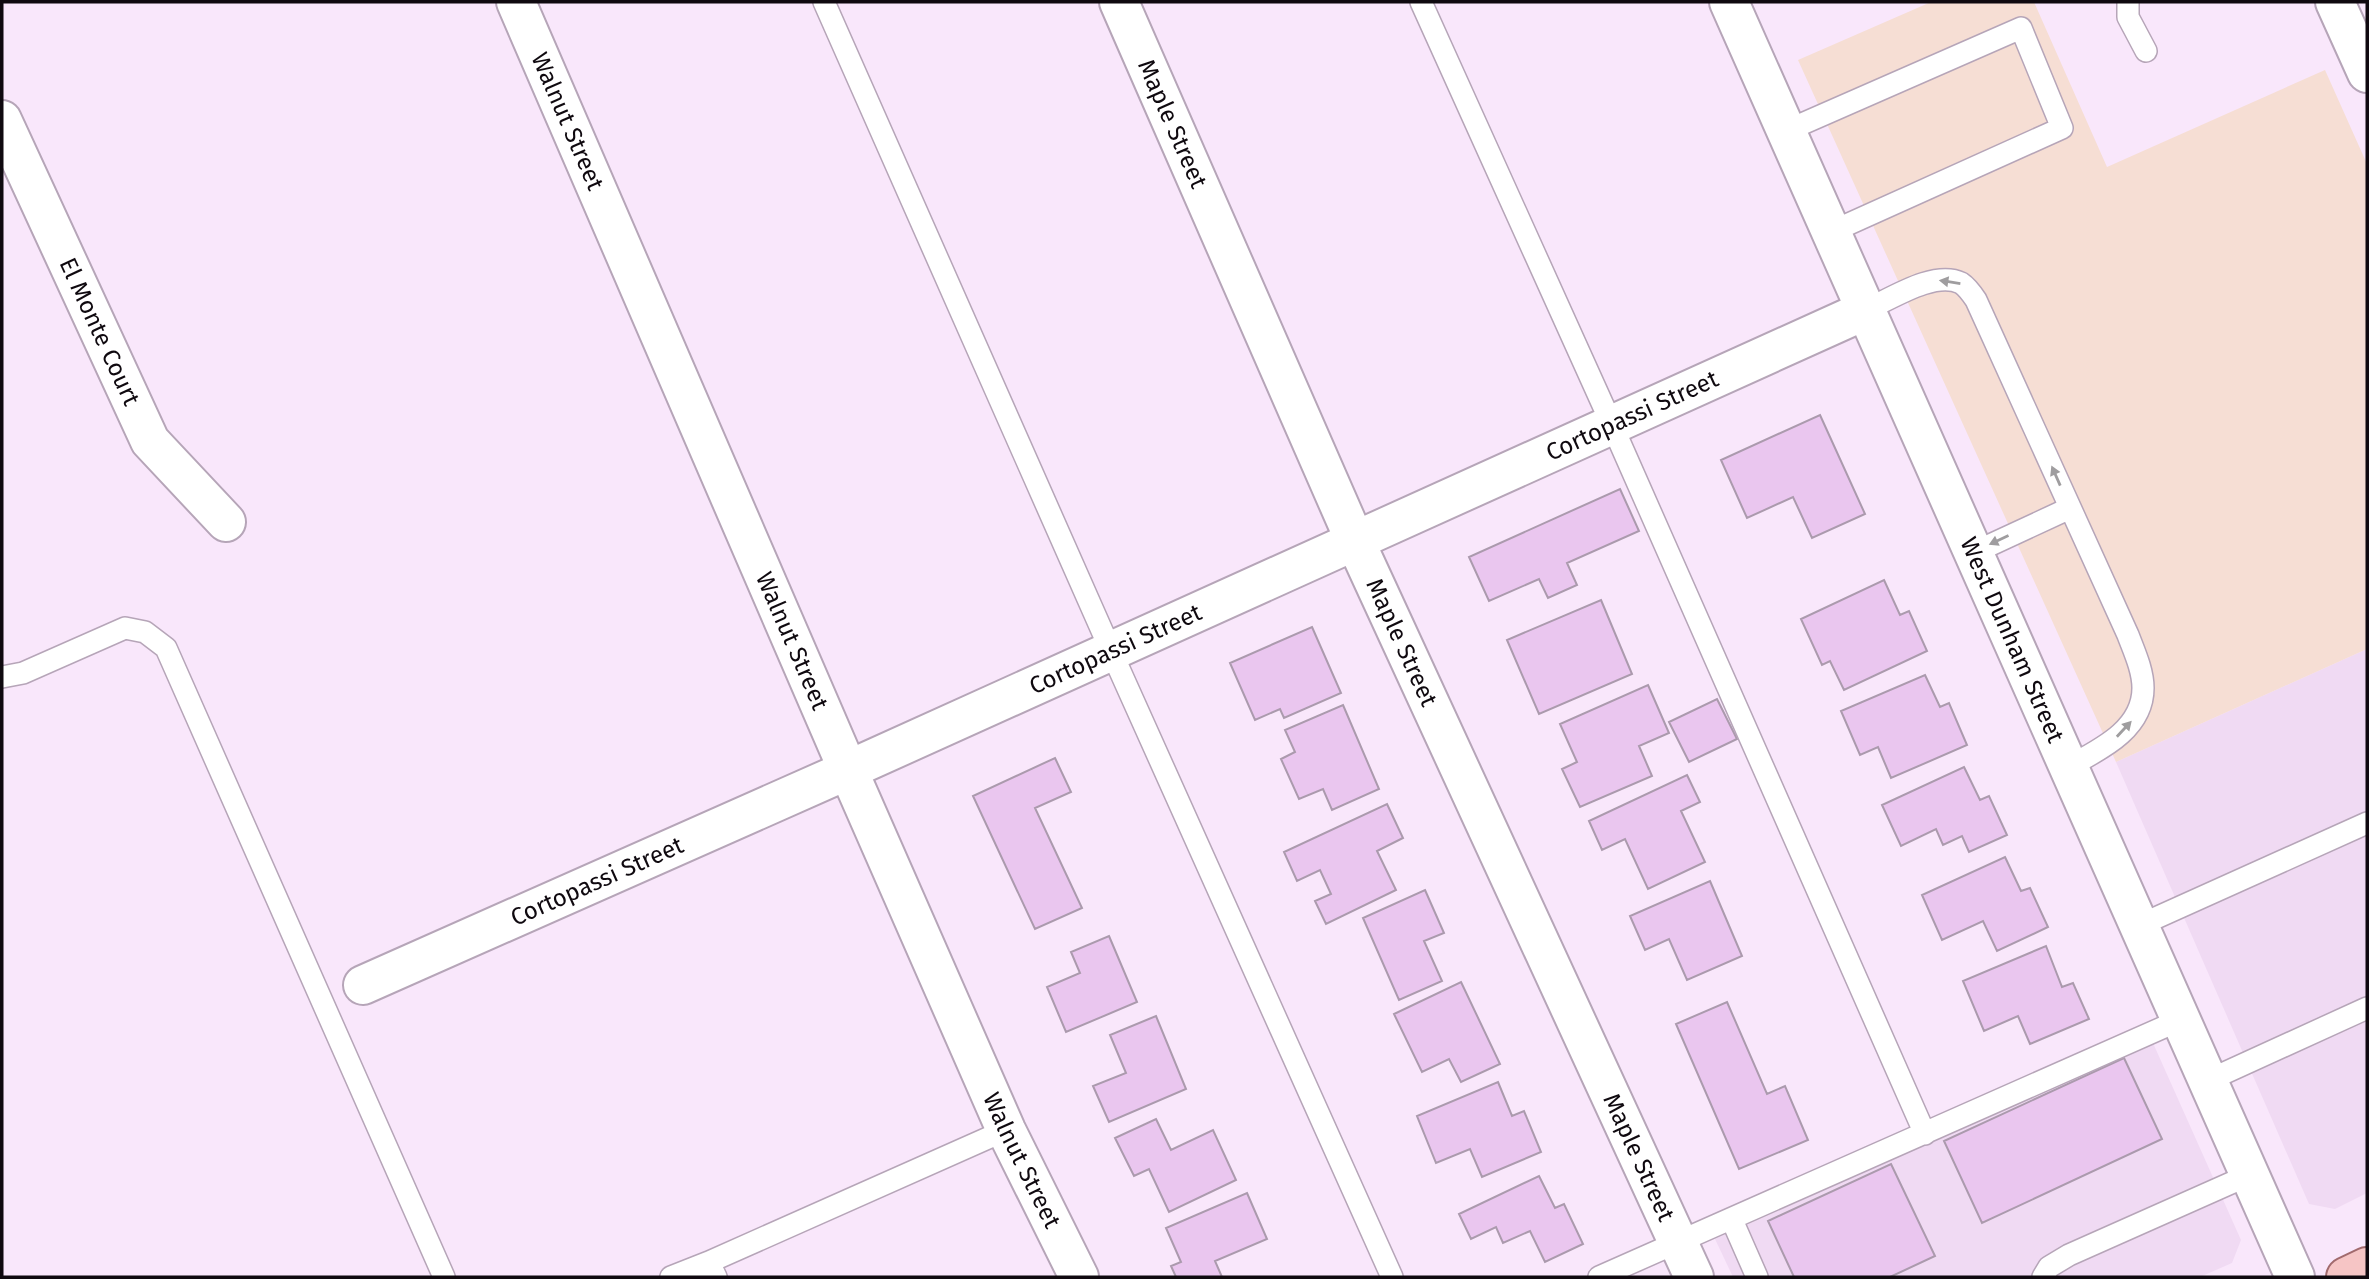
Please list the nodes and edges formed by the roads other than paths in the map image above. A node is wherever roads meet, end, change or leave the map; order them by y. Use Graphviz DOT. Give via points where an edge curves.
graph roads {
  1 [pos="516,2"];
  2 [pos="824,2"];
  3 [pos="1119,2"];
  4 [pos="1421,2"];
  5 [pos="1729,2"];
  6 [pos="2128,2"];
  7 [pos="2335,2"];
  8 [pos="2146,51"];
  9 [pos="2367,74"];
  10 [pos="2,120"];
  11 [pos="1786,131"];
  12 [pos="1831,232"];
  13 [pos="1866,310"];
  14 [pos="1612,425"];
  15 [pos="2070,508"];
  16 [pos="226,522"];
  17 [pos="1355,541"];
  18 [pos="1973,553"];
  19 [pos="1111,651"];
  20 [pos="2,677"];
  21 [pos="2068,767"];
  22 [pos="848,770"];
  23 [pos="2367,823"];
  24 [pos="2138,926"];
  25 [pos="363,985"];
  26 [pos="2367,1008"];
  27 [pos="2180,1020"];
  28 [pos="2207,1081"];
  29 [pos="1006,1130"];
  30 [pos="1925,1134"];
  31 [pos="2249,1175"];
  32 [pos="1732,1220"];
  33 [pos="1678,1242"];
  34 [pos="2367,1268"];
  35 [pos="712,1269"];
  36 [pos="444,1277"];
  37 [pos="671,1277"];
  38 [pos="1079,1277"];
  39 [pos="1392,1277"];
  40 [pos="1599,1277"];
  41 [pos="1694,1277"];
  42 [pos="1757,1277"];
  43 [pos="2043,1277"];
  44 [pos="2295,1277"];
  45 [pos="2346,1277"];
  1 -- 22 [label="street, Walnut Street"];
  2 -- 19 [label="lane"];
  3 -- 17 [label="street, Maple Street"];
  4 -- 14 [label="lane"];
  5 -- 11 [label="street, West Dunham Street"];
  6 -- 8 [label="lane" via="2127,17"];
  7 -- 9 [label="street"];
  10 -- 16 [label="street, El Monte Court" via="150,441"];
  11 -- 12 [label="street, West Dunham Street"];
  11 -- 12 [label="lane" via="2021,28 2062,128"];
  12 -- 13 [label="street, West Dunham Street"];
  13 -- 14 [label="street, Cortopassi Street"];
  15 -- 13 [label="lane, one-way" via="1976,300 1964,284 1932,281"];
  13 -- 18 [label="street, West Dunham Street"];
  14 -- 17 [label="street, Cortopassi Street"];
  14 -- 30 [label="lane"];
  15 -- 18 [label="lane, one-way"];
  21 -- 15 [label="lane, one-way" via="2125,730 2139,710 2143,687 2128,635"];
  17 -- 19 [label="street, Cortopassi Street"];
  17 -- 33 [label="street, Maple Street"];
  18 -- 21 [label="street, West Dunham Street"];
  19 -- 22 [label="street, Cortopassi Street"];
  19 -- 39 [label="lane"];
  20 -- 36 [label="lane" via="23,673 125,628 145,632 166,648"];
  21 -- 24 [label="street, West Dunham Street"];
  22 -- 25 [label="street, Cortopassi Street"];
  22 -- 29 [label="street, Walnut Street"];
  23 -- 24 [label="lane"];
  24 -- 27 [label="street, West Dunham Street"];
  26 -- 28 [label="lane"];
  27 -- 28 [label="street, West Dunham Street"];
  27 -- 30 [label="lane"];
  28 -- 31 [label="street, West Dunham Street"];
  29 -- 35 [label="lane"];
  29 -- 38 [label="street, Walnut Street"];
  30 -- 32 [label="lane"];
  31 -- 43 [label="lane" via="2069,1255 2049,1267"];
  31 -- 44 [label="street, West Dunham Street"];
  32 -- 33 [label="lane"];
  32 -- 42 [label="lane"];
  33 -- 40 [label="lane"];
  33 -- 41 [label="street, Maple Street"];
  34 -- 45 [label="main road"];
  35 -- 37 [label="lane"];
}
